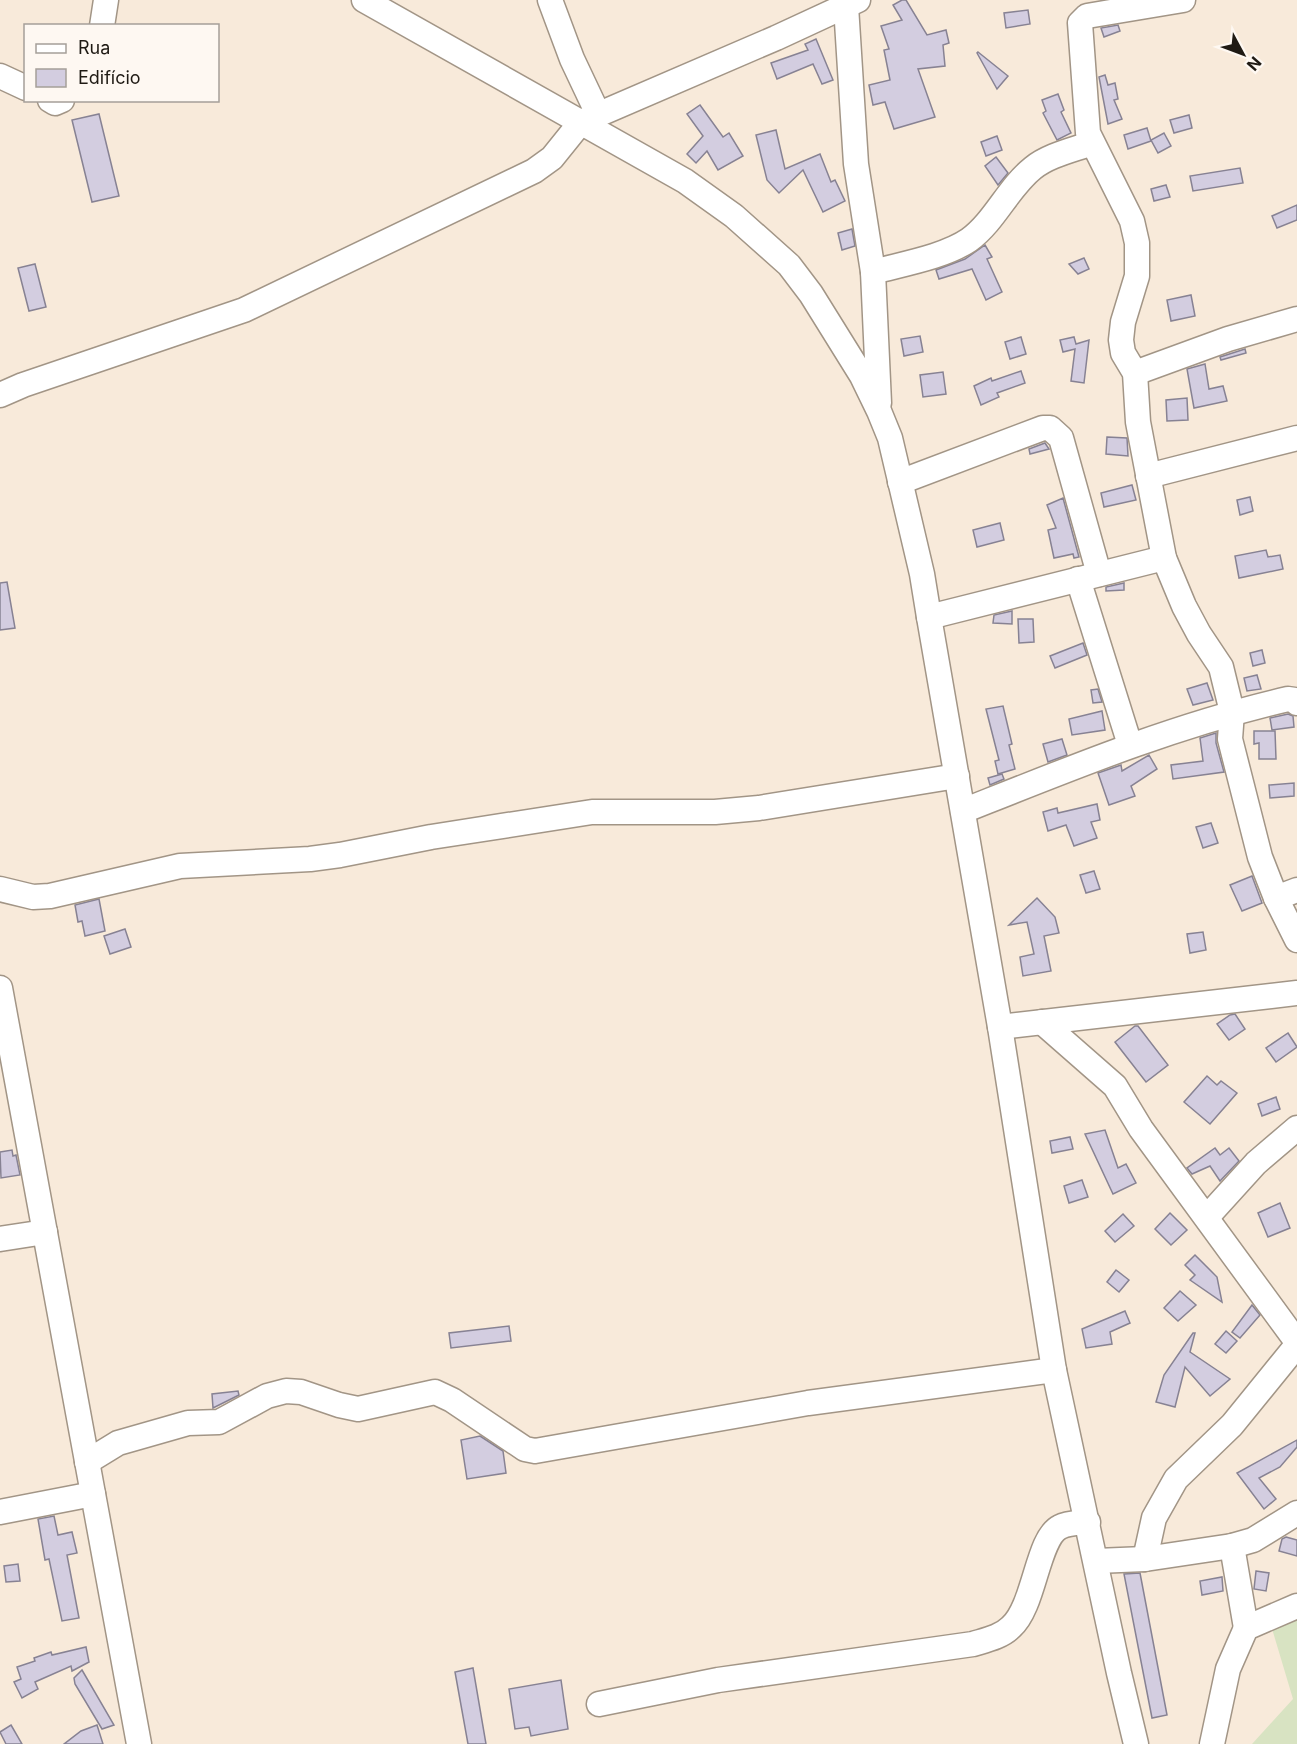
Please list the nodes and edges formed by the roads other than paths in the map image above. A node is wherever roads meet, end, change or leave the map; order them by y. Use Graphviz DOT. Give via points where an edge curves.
graph roads {
  1 [pos="106,0"];
  2 [pos="364,0"];
  3 [pos="550,0"];
  4 [pos="1183,0"];
  5 [pos="852,3"];
  6 [pos="102,24"];
  7 [pos="0,76"];
  8 [pos="24,87"];
  9 [pos="589,118"];
  10 [pos="1092,143"];
  11 [pos="873,272"];
  12 [pos="1297,320"];
  13 [pos="1135,373"];
  14 [pos="0,395"];
  15 [pos="879,411"];
  16 [pos="1297,438"];
  17 [pos="1148,476"];
  18 [pos="900,482"];
  19 [pos="1164,558"];
  20 [pos="1088,576"];
  21 [pos="930,617"];
  22 [pos="1297,703"];
  23 [pos="1232,712"];
  24 [pos="1130,745"];
  25 [pos="957,776"];
  26 [pos="963,811"];
  27 [pos="0,889"];
  28 [pos="1286,894"];
  29 [pos="1297,940"];
  30 [pos="0,990"];
  31 [pos="1297,993"];
  32 [pos="1042,1022"];
  33 [pos="1000,1027"];
  34 [pos="1297,1128"];
  35 [pos="1207,1217"];
  36 [pos="45,1232"];
  37 [pos="0,1239"];
  38 [pos="1297,1344"];
  39 [pos="1054,1370"];
  40 [pos="87,1462"];
  41 [pos="93,1494"];
  42 [pos="0,1512"];
  43 [pos="1297,1513"];
  44 [pos="1088,1522"];
  45 [pos="1233,1546"];
  46 [pos="1145,1559"];
  47 [pos="1096,1561"];
  48 [pos="1297,1606"];
  49 [pos="1246,1628"];
  50 [pos="599,1704"];
  51 [pos="139,1744"];
  52 [pos="1136,1744"];
  53 [pos="1212,1744"];
  1 -- 6 [label="street"];
  2 -- 9 [label="street"];
  3 -- 9 [label="street"];
  4 -- 10 [label="street" via="1087,15 1080,22 1086,122"];
  5 -- 9 [label="street"];
  5 -- 11 [label="street" via="856,164"];
  7 -- 8 [label="street"];
  9 -- 14 [label="street" via="552,158 534,171 254,305"];
  9 -- 15 [label="street" via="734,216 789,265 833,329"];
  10 -- 11 [label="street" via="1032,168 987,224 967,241 938,254"];
  10 -- 13 [label="street" via="1132,221 1137,243 1137,276 1121,340"];
  11 -- 15 [label="street"];
  12 -- 13 [label="street" via="1228,339"];
  13 -- 17 [label="street" via="1138,422"];
  15 -- 18 [label="street"];
  16 -- 17 [label="street"];
  17 -- 19 [label="street"];
  18 -- 20 [label="street" via="1050,428 1061,438"];
  18 -- 21 [label="street"];
  19 -- 20 [label="street"];
  19 -- 23 [label="street" via="1184,606 1221,667"];
  20 -- 21 [label="street"];
  20 -- 24 [label="street"];
  21 -- 25 [label="street"];
  22 -- 23 [label="street" via="1288,699"];
  23 -- 24 [label="street"];
  23 -- 28 [label="street" via="1230,739 1260,857"];
  24 -- 26 [label="street"];
  25 -- 26 [label="street"];
  25 -- 27 [label="street" via="759,808 592,812 310,859 180,866 50,896 33,897"];
  26 -- 33 [label="street"];
  28 -- 29 [label="street"];
  30 -- 36 [label="street"];
  31 -- 32 [label="street"];
  32 -- 33 [label="street"];
  32 -- 35 [label="street" via="1115,1086 1141,1129"];
  33 -- 39 [label="street"];
  34 -- 35 [label="street" via="1256,1163"];
  35 -- 38 [label="street"];
  36 -- 37 [label="street"];
  36 -- 40 [label="street"];
  38 -- 46 [label="street" via="1232,1425 1176,1479 1154,1518"];
  39 -- 40 [label="street" via="808,1403 535,1451 525,1449 435,1392 358,1409 286,1390 219,1422 188,1423 118,1443"];
  39 -- 44 [label="street"];
  40 -- 41 [label="street"];
  41 -- 42 [label="street"];
  41 -- 51 [label="street"];
  43 -- 45 [label="street" via="1253,1540"];
  44 -- 47 [label="street"];
  44 -- 50 [label="street" via="1059,1527 1050,1536 1026,1606 1012,1627 997,1636 973,1644 718,1680"];
  45 -- 46 [label="street"];
  45 -- 49 [label="street"];
  46 -- 47 [label="street"];
  47 -- 52 [label="street"];
  48 -- 49 [label="street"];
  49 -- 53 [label="street" via="1228,1669"];
}
